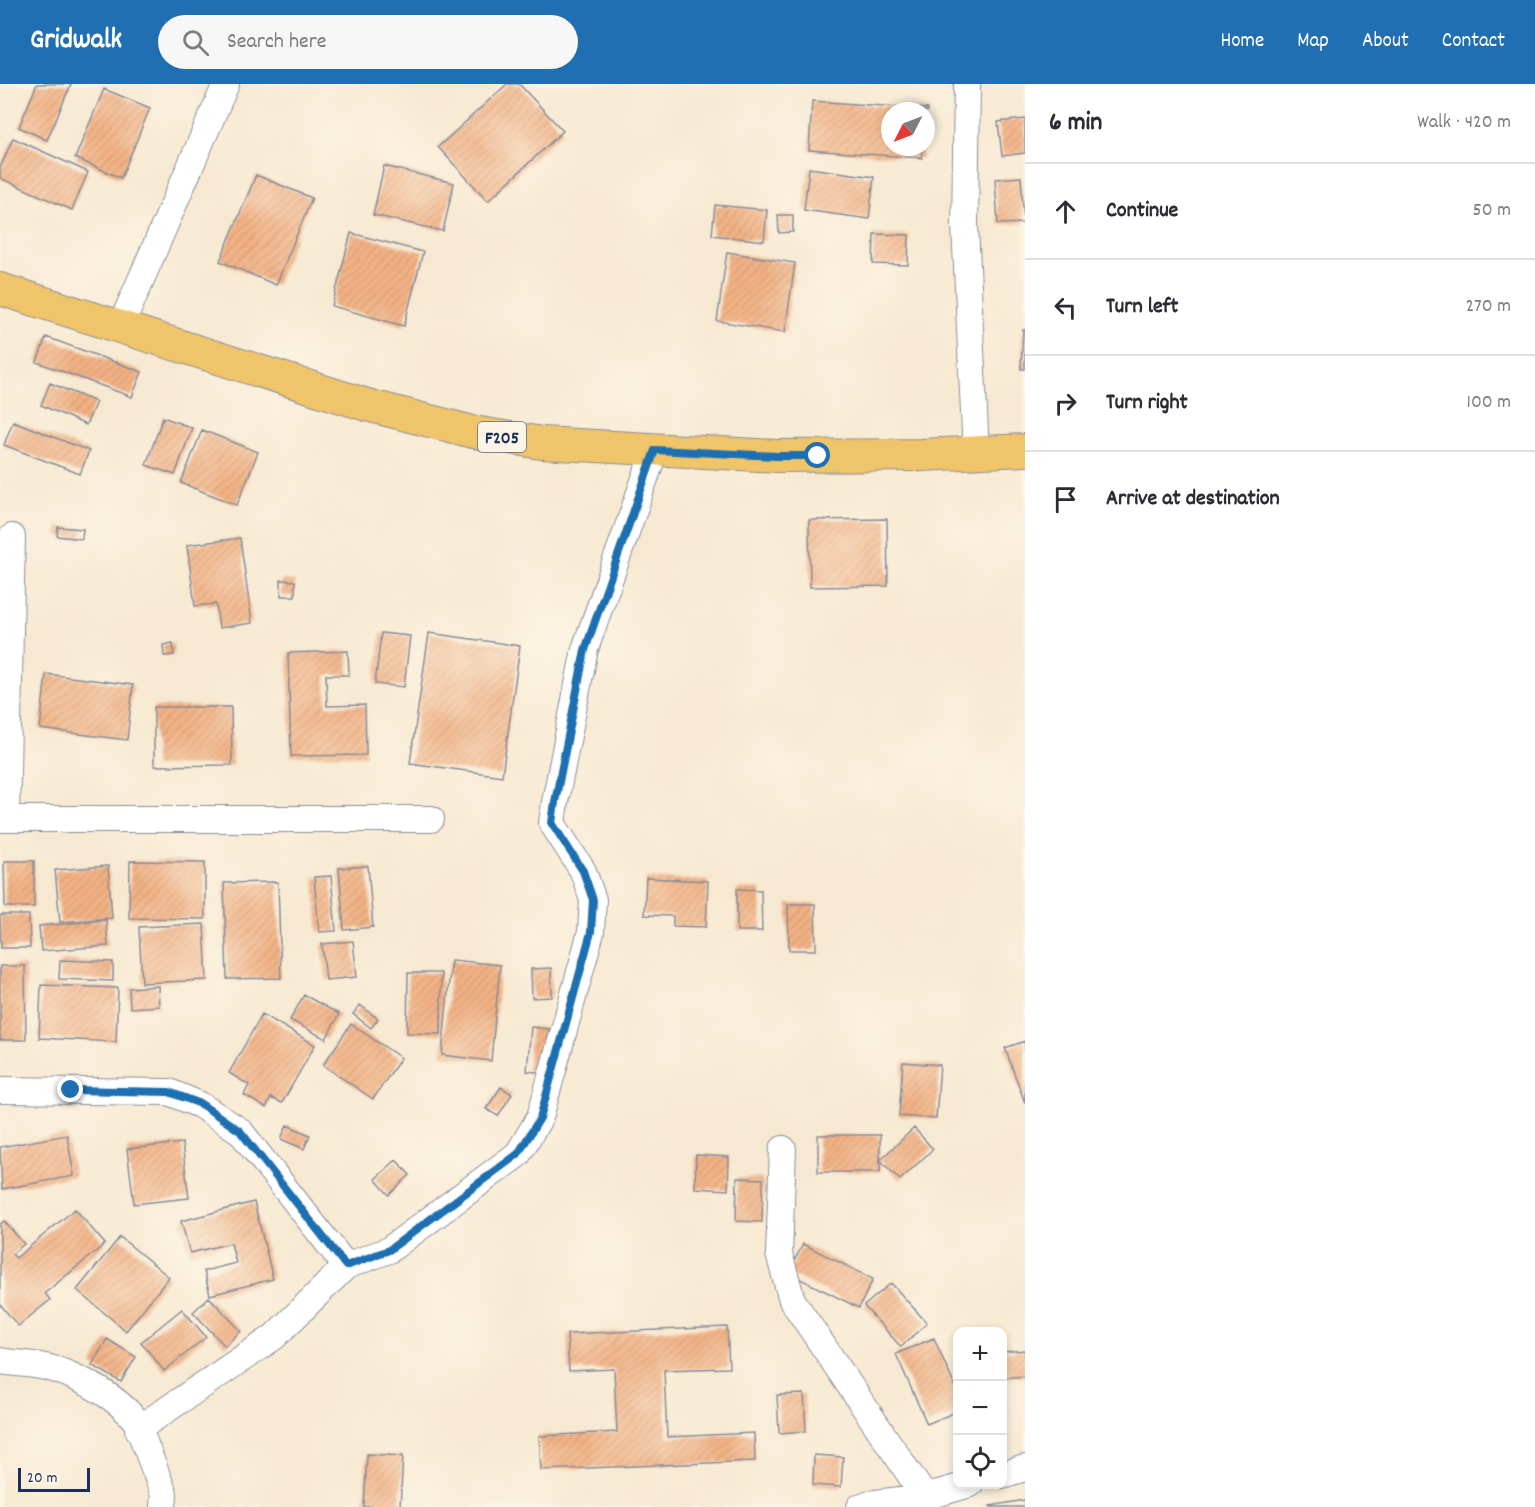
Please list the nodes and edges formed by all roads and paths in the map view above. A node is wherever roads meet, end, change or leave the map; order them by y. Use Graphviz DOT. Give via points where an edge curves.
graph roads {
  1 [pos="226,84"];
  2 [pos="967,84"];
  3 [pos="0,289"];
  4 [pos="120,328"];
  5 [pos="655,450"];
  6 [pos="1025,450"];
  7 [pos="976,453"];
  8 [pos="12,537"];
  9 [pos="3,819"];
  10 [pos="431,819"];
  11 [pos="0,1090"];
  12 [pos="783,1149"];
  13 [pos="346,1266"];
  14 [pos="0,1361"];
  15 [pos="138,1429"];
  16 [pos="1025,1468"];
  17 [pos="1007,1473"];
  18 [pos="954,1489"];
  19 [pos="925,1497"];
  20 [pos="163,1507"];
  21 [pos="860,1507"];
  1 -- 4 [label="street"];
  2 -- 7 [label="street" via="965,226"];
  3 -- 4 [label="main road, F205"];
  4 -- 5 [label="main road, F205" via="367,405 473,432 542,443"];
  5 -- 7 [label="main road, F205" via="777,456"];
  5 -- 13 [label="street" via="585,650 555,802 552,823 583,871 593,900 591,932 540,1118 518,1154 389,1250"];
  6 -- 7 [label="main road, F205"];
  8 -- 9 [label="street"];
  9 -- 10 [label="street"];
  11 -- 13 [label="street" via="169,1092 201,1104 240,1131"];
  12 -- 19 [label="street" via="779,1254 792,1300"];
  13 -- 15 [label="street" via="274,1336"];
  14 -- 15 [label="street" via="55,1369 108,1395 129,1413"];
  15 -- 20 [label="street" via="164,1494"];
  16 -- 17 [label="street"];
  18 -- 19 [label="street"];
  19 -- 21 [label="street"];
}
